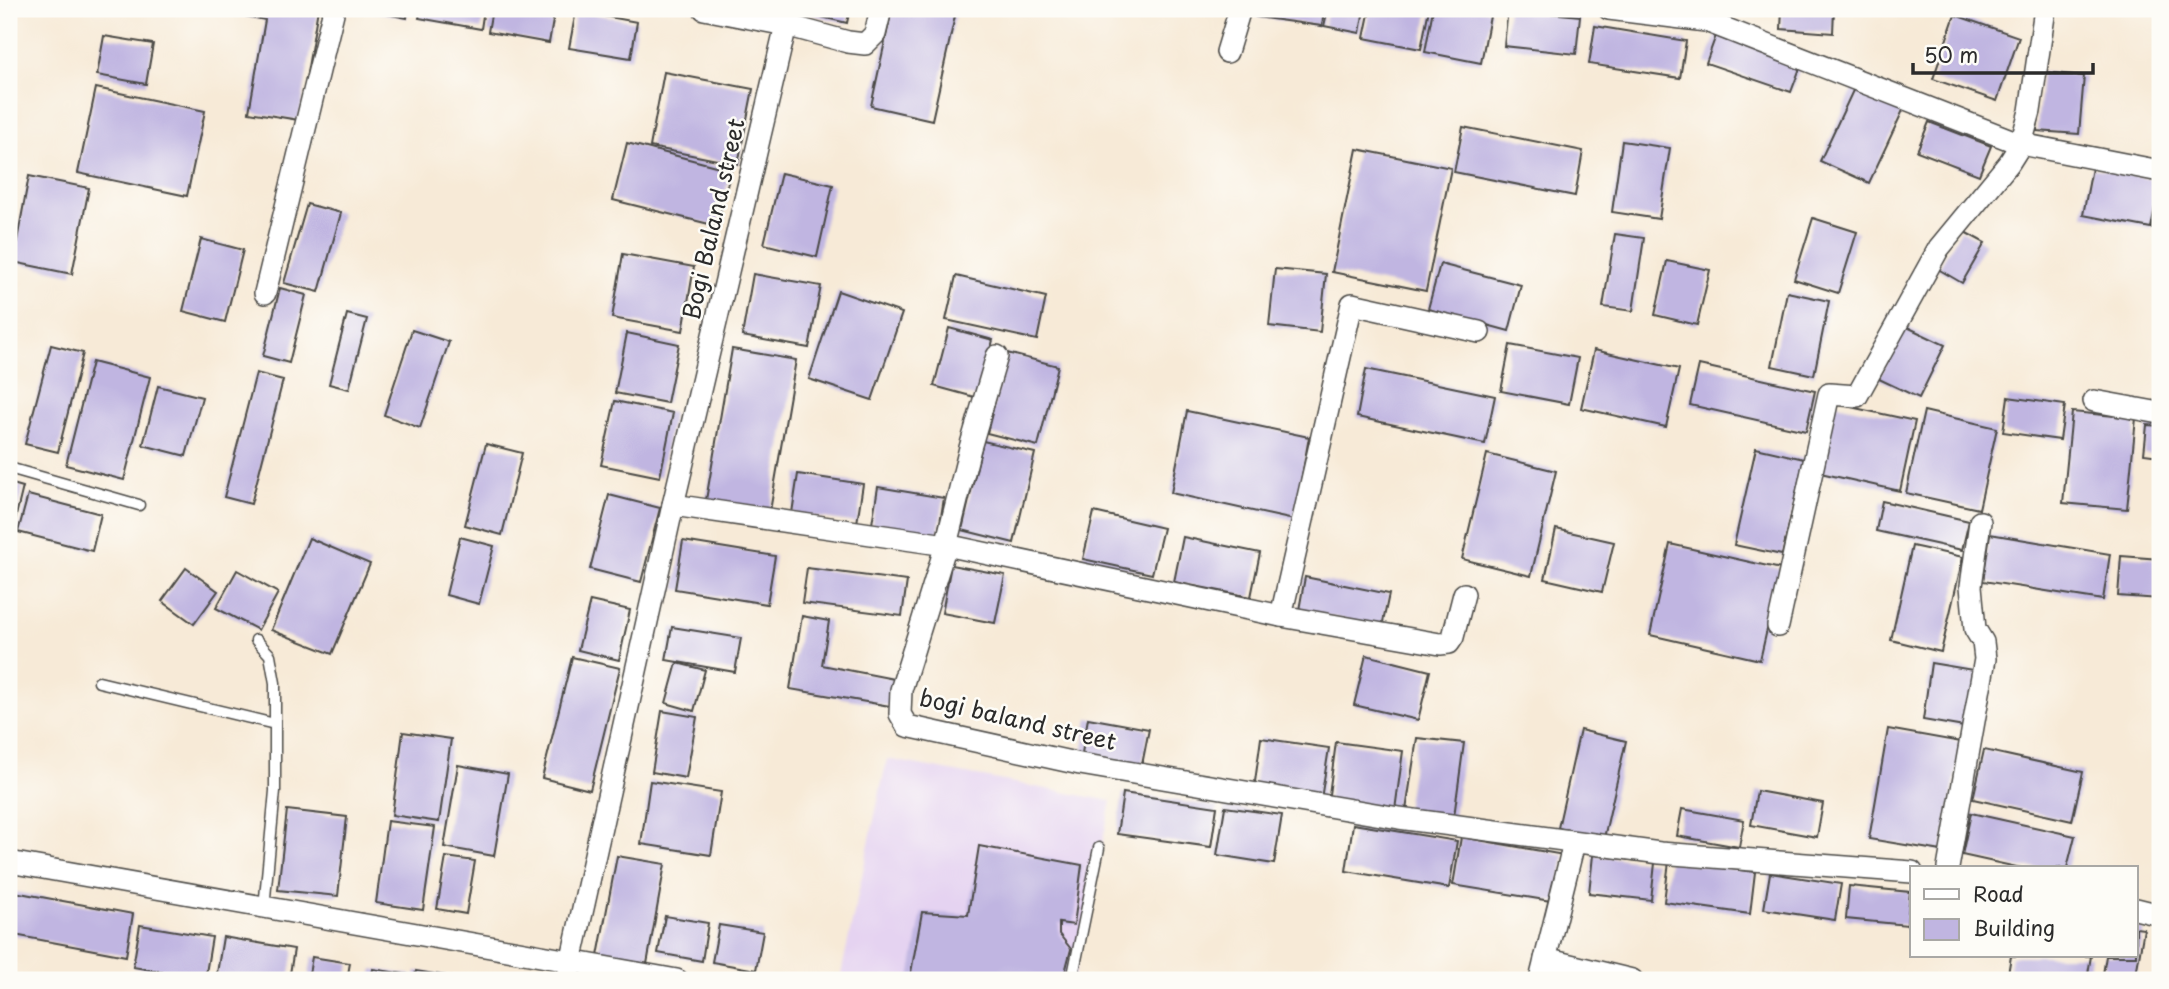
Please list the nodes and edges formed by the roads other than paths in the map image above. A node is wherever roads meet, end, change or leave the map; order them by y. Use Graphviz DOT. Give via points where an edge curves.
graph roads {
  1 [pos="334,9"];
  2 [pos="704,9"];
  3 [pos="881,9"];
  4 [pos="1240,9"];
  5 [pos="1609,9"];
  6 [pos="2045,9"];
  7 [pos="786,26"];
  8 [pos="1227,52"];
  9 [pos="2021,144"];
  10 [pos="2160,171"];
  11 [pos="265,293"];
  12 [pos="1479,332"];
  13 [pos="997,356"];
  14 [pos="2094,401"];
  15 [pos="2160,413"];
  16 [pos="9,468"];
  17 [pos="139,505"];
  18 [pos="673,505"];
  19 [pos="1980,522"];
  20 [pos="946,545"];
  21 [pos="1464,594"];
  22 [pos="1281,616"];
  23 [pos="1778,626"];
  24 [pos="256,640"];
  25 [pos="99,682"];
  26 [pos="275,724"];
  27 [pos="1574,842"];
  28 [pos="1099,848"];
  29 [pos="9,862"];
  30 [pos="1948,866"];
  31 [pos="1910,872"];
  32 [pos="264,908"];
  33 [pos="2138,910"];
  34 [pos="2160,915"];
  35 [pos="1545,959"];
  36 [pos="568,971"];
  37 [pos="677,980"];
  38 [pos="1072,980"];
  39 [pos="1540,980"];
  40 [pos="1632,980"];
  1 -- 11 [label="street"];
  2 -- 7 [label="street"];
  3 -- 7 [label="street" via="875,34 865,44"];
  4 -- 8 [label="street"];
  5 -- 9 [label="street" via="1706,21"];
  6 -- 9 [label="street"];
  7 -- 18 [label="street, Bogi Baland street"];
  9 -- 10 [label="street"];
  9 -- 23 [label="street" via="1939,248 1857,396 1829,394"];
  12 -- 22 [label="street" via="1352,304"];
  13 -- 20 [label="street"];
  14 -- 15 [label="street"];
  16 -- 17 [label="lane"];
  18 -- 20 [label="street"];
  18 -- 36 [label="street, Bogi Baland street"];
  19 -- 30 [label="street" via="1971,586 1975,629 1983,642 1984,659"];
  20 -- 22 [label="street"];
  20 -- 27 [label="street, bogi baland street" via="901,690 900,714 907,726 1093,766 1309,804"];
  21 -- 22 [label="street" via="1449,643"];
  24 -- 26 [label="lane" via="270,654"];
  25 -- 26 [label="lane"];
  26 -- 32 [label="lane" via="275,791"];
  27 -- 31 [label="street"];
  27 -- 35 [label="street"];
  28 -- 38 [label="lane"];
  29 -- 32 [label="street"];
  32 -- 36 [label="street"];
  33 -- 34 [label="street"];
  35 -- 39 [label="street"];
  35 -- 40 [label="street"];
  36 -- 37 [label="street"];
}
